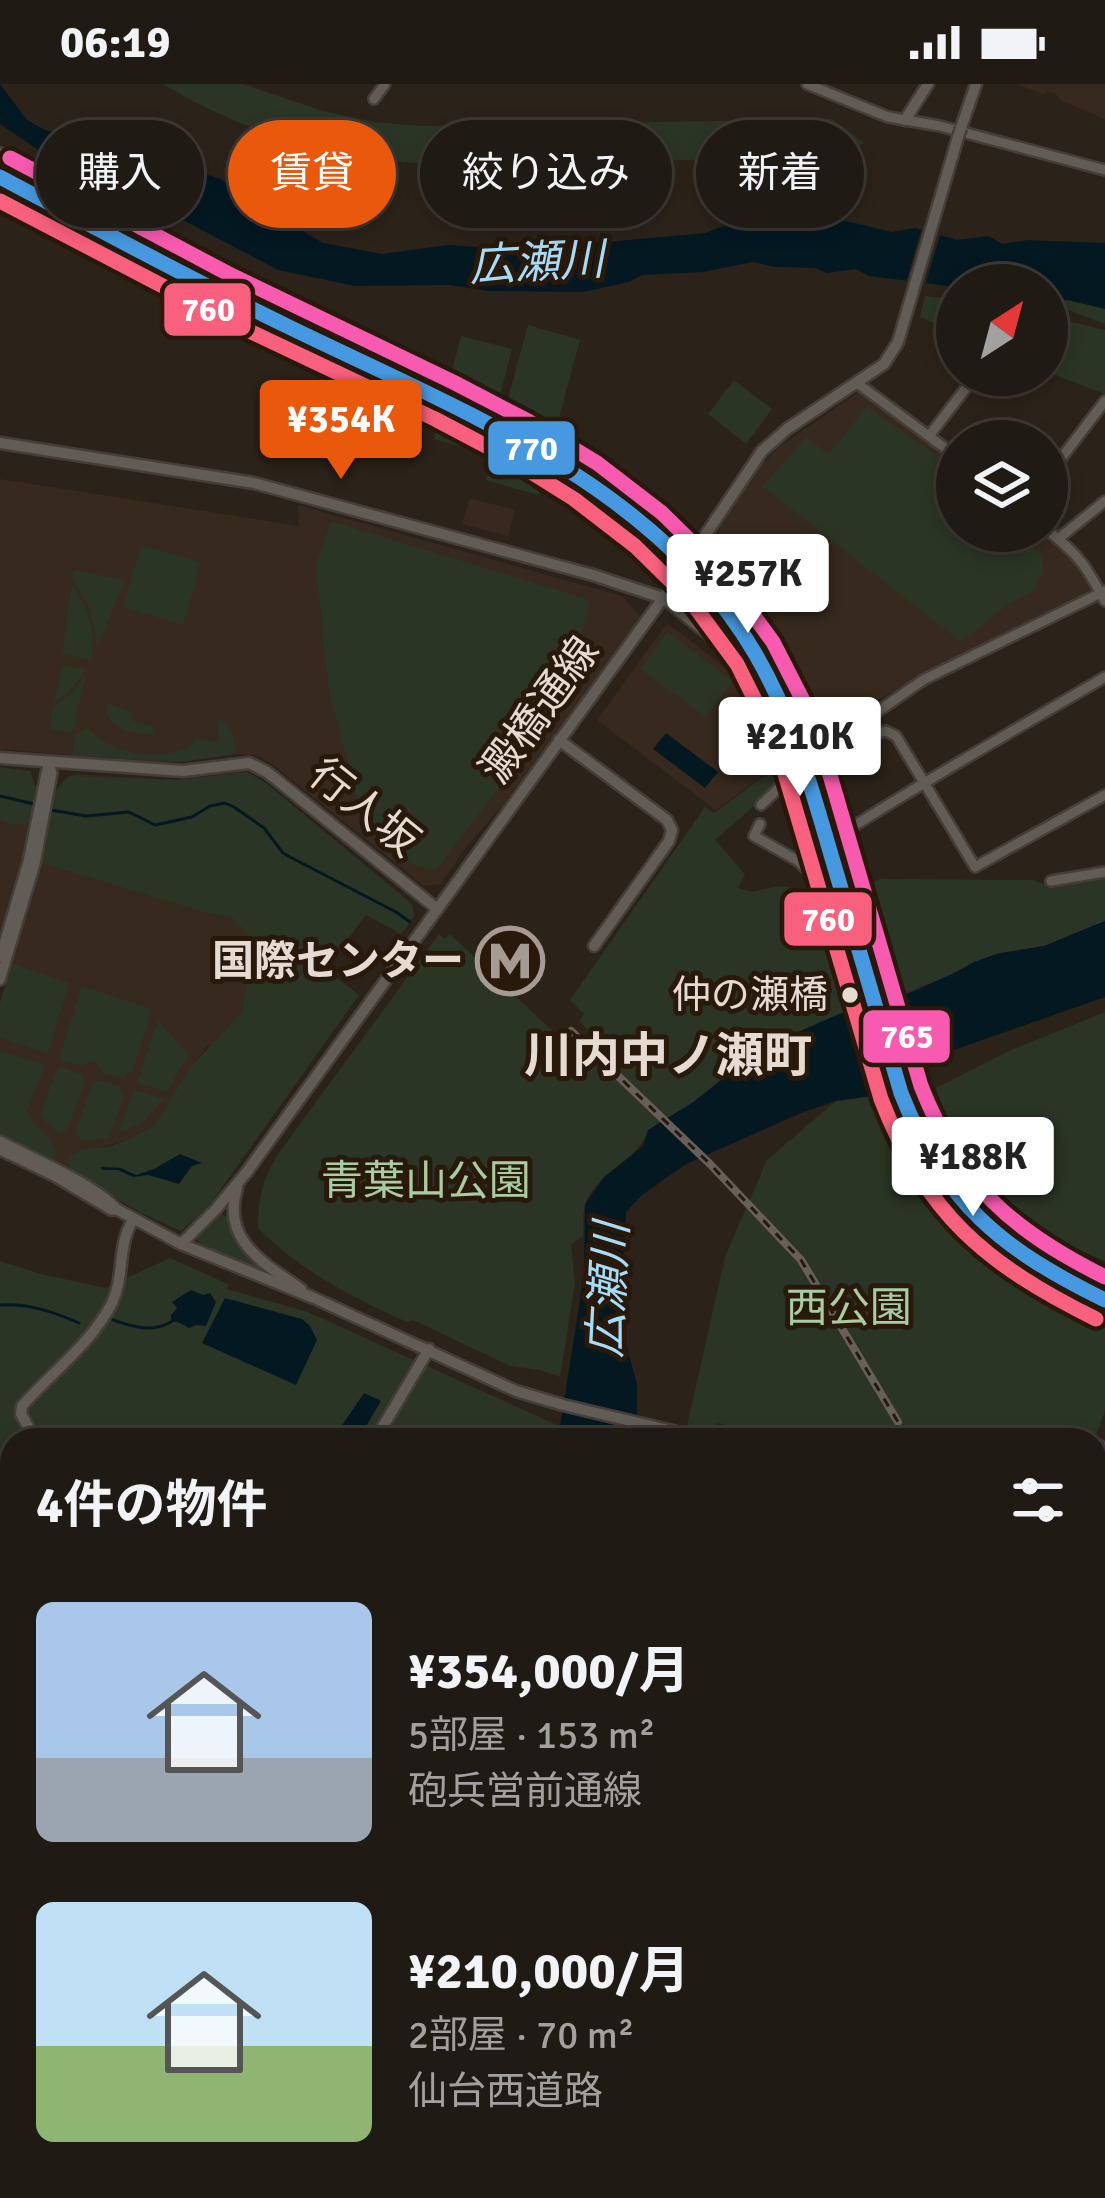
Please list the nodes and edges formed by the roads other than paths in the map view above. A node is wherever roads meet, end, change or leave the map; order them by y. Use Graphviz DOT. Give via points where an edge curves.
graph roads {
  1 [pos="385,84"];
  2 [pos="807,84"];
  3 [pos="928,84"];
  4 [pos="976,84"];
  5 [pos="374,99"];
  6 [pos="904,120"];
  7 [pos="0,156"];
  8 [pos="1105,170"];
  9 [pos="0,178"];
  10 [pos="857,383"];
  11 [pos="960,396"];
  12 [pos="1105,401"];
  13 [pos="929,436"];
  14 [pos="936,441"];
  15 [pos="0,443"];
  16 [pos="1068,449"];
  17 [pos="1105,501"];
  18 [pos="1068,530"];
  19 [pos="1068,546"];
  20 [pos="1103,595"];
  21 [pos="663,598"];
  22 [pos="1105,677"];
  23 [pos="790,715"];
  24 [pos="844,735"];
  25 [pos="559,740"];
  26 [pos="799,753"];
  27 [pos="0,758"];
  28 [pos="49,763"];
  29 [pos="925,782"];
  30 [pos="819,793"];
  31 [pos="1105,795"];
  32 [pos="760,805"];
  33 [pos="760,824"];
  34 [pos="839,830"];
  35 [pos="798,861"];
  36 [pos="1105,872"];
  37 [pos="1051,881"];
  38 [pos="820,882"];
  39 [pos="436,908"];
  40 [pos="594,946"];
  41 [pos="0,957"];
  42 [pos="0,980"];
  43 [pos="878,998"];
  44 [pos="907,1091"];
  45 [pos="0,1145"];
  46 [pos="246,1173"];
  47 [pos="118,1210"];
  48 [pos="134,1220"];
  49 [pos="181,1244"];
  50 [pos="1105,1280"];
  51 [pos="314,1298"];
  52 [pos="1105,1303"];
  53 [pos="429,1349"];
  54 [pos="29,1428"];
  55 [pos="382,1428"];
  56 [pos="660,1428"];
  1 -- 5 [label="street"];
  2 -- 6 [label="street"];
  3 -- 6 [label="street"];
  4 -- 10 [label="street, 澱橋通線" via="898,342 888,361"];
  6 -- 8 [label="street"];
  7 -- 9 [label="highway" via="293,321"];
  10 -- 13 [label="street"];
  10 -- 21 [label="street, 澱橋通線" via="762,451"];
  11 -- 13 [label="street"];
  12 -- 16 [label="street"];
  13 -- 14 [label="street"];
  15 -- 21 [label="street" via="254,483"];
  17 -- 18 [label="street"];
  19 -- 20 [label="street"];
  20 -- 24 [label="street" via="923,680"];
  21 -- 23 [label="street" via="751,668"];
  21 -- 25 [label="street, 澱橋通線"];
  22 -- 29 [label="street"];
  23 -- 24 [label="street" via="807,706"];
  23 -- 26 [label="street"];
  23 -- 30 [label="street"];
  24 -- 29 [label="street" via="896,736"];
  25 -- 39 [label="street, 澱橋通線"];
  25 -- 40 [label="street" via="672,830"];
  26 -- 30 [label="street"];
  26 -- 32 [label="street" via="778,770 784,783"];
  27 -- 28 [label="street"];
  28 -- 39 [label="street, 行人坂" via="183,771 249,763"];
  28 -- 41 [label="street"];
  28 -- 42 [label="street" via="35,864"];
  29 -- 31 [label="street" via="975,867"];
  29 -- 34 [label="street"];
  30 -- 44 [label="street, bridge" via="900,1016"];
  30 -- 44 [label="street, bridge" via="875,1042"];
  33 -- 35 [label="street" via="754,836"];
  34 -- 35 [label="street"];
  34 -- 43 [label="highway, bridge"];
  35 -- 38 [label="street"];
  36 -- 37 [label="street"];
  39 -- 46 [label="street, 澱橋通線"];
  43 -- 44 [label="highway, bridge"];
  43 -- 44 [label="highway, bridge"];
  44 -- 50 [label="highway" via="950,1172 984,1212 1045,1256"];
  44 -- 52 [label="highway" via="919,1140 971,1214 1018,1253"];
  45 -- 47 [label="street"];
  46 -- 49 [label="street, 澱橋通線"];
  46 -- 51 [label="street" via="234,1202 238,1233"];
  47 -- 48 [label="street"];
  48 -- 49 [label="street"];
  48 -- 54 [label="street" via="100,1324 22,1406"];
  49 -- 51 [label="street"];
  51 -- 53 [label="street"];
  53 -- 55 [label="street"];
  53 -- 56 [label="street" via="516,1390"];
}
